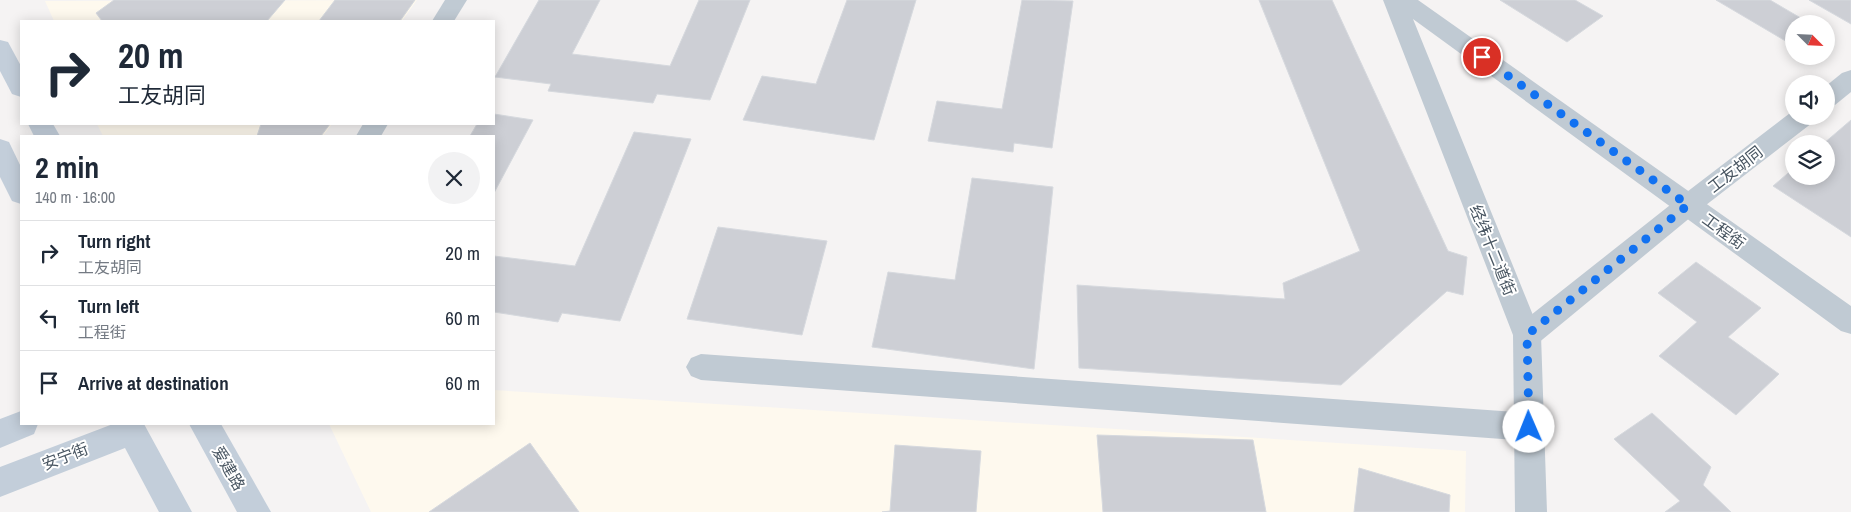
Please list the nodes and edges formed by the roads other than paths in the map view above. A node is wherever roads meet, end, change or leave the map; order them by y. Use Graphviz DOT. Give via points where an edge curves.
graph roads {
  1 [pos="456,0"];
  2 [pos="1394,0"];
  3 [pos="1402,0"];
  4 [pos="444,20"];
  5 [pos="0,48"];
  6 [pos="1851,79"];
  7 [pos="20,86"];
  8 [pos="1835,91"];
  9 [pos="1791,125"];
  10 [pos="0,150"];
  11 [pos="20,192"];
  12 [pos="1688,205"];
  13 [pos="1851,322"];
  14 [pos="1527,335"];
  15 [pos="701,367"];
  16 [pos="21,425"];
  17 [pos="205,425"];
  18 [pos="129,427"];
  19 [pos="1529,427"];
  20 [pos="0,434"];
  21 [pos="0,482"];
  22 [pos="176,512"];
  23 [pos="254,512"];
  24 [pos="1531,512"];
  1 -- 4 [label="street"];
  2 -- 14 [label="street, 经纬十二道街"];
  3 -- 12 [label="street, 工程街"];
  5 -- 7 [label="main road"];
  6 -- 8 [label="street"];
  9 -- 12 [label="street, 工友胡同"];
  10 -- 11 [label="main road"];
  12 -- 13 [label="street, 工程街"];
  12 -- 14 [label="street, 工友胡同"];
  14 -- 19 [label="street, 经纬十二道街"];
  15 -- 19 [label="street"];
  16 -- 20 [label="main road"];
  17 -- 23 [label="main road, 爱建路"];
  18 -- 21 [label="main road, 安宁街"];
  18 -- 22 [label="main road"];
  19 -- 24 [label="street, 经纬十二道街"];
}
